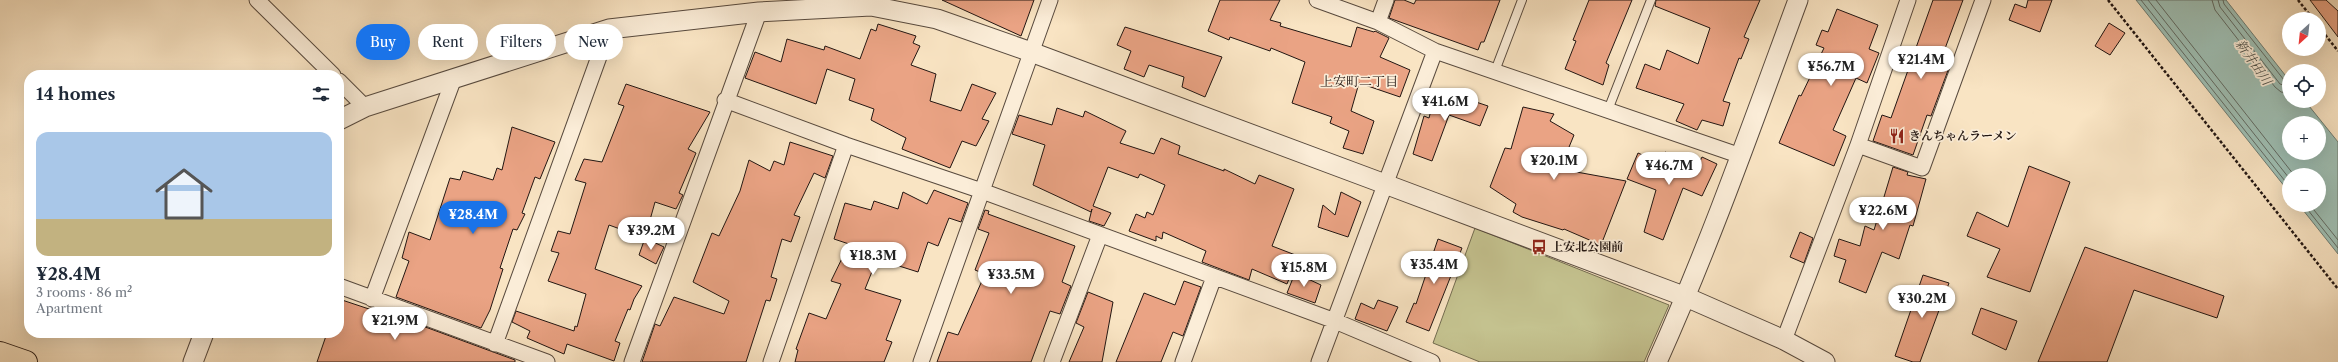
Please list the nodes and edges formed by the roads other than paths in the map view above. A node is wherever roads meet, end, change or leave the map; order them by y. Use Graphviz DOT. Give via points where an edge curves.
graph roads {
  1 [pos="257,0"];
  2 [pos="1050,0"];
  3 [pos="1317,0"];
  4 [pos="1386,0"];
  5 [pos="1522,0"];
  6 [pos="1651,0"];
  7 [pos="1798,0"];
  8 [pos="1908,0"];
  9 [pos="1983,0"];
  10 [pos="882,4"];
  11 [pos="759,12"];
  12 [pos="1378,22"];
  13 [pos="623,27"];
  14 [pos="564,43"];
  15 [pos="1435,51"];
  16 [pos="1031,52"];
  17 [pos="598,60"];
  18 [pos="328,70"];
  19 [pos="1495,71"];
  20 [pos="454,78"];
  21 [pos="344,86"];
  22 [pos="725,100"];
  23 [pos="365,107"];
  24 [pos="1608,110"];
  25 [pos="344,118"];
  26 [pos="846,145"];
  27 [pos="1858,146"];
  28 [pos="1741,156"];
  29 [pos="1385,184"];
  30 [pos="982,191"];
  31 [pos="1100,235"];
  32 [pos="1214,277"];
  33 [pos="344,288"];
  34 [pos="1686,297"];
  35 [pos="372,298"];
  36 [pos="1334,321"];
  37 [pos="202,338"];
  38 [pos="1784,340"];
  39 [pos="495,344"];
  40 [pos="0,353"];
  41 [pos="26,362"];
  42 [pos="193,362"];
  43 [pos="547,362"];
  44 [pos="632,362"];
  45 [pos="771,362"];
  46 [pos="921,362"];
  47 [pos="1052,362"];
  48 [pos="1183,362"];
  49 [pos="1319,362"];
  50 [pos="1432,362"];
  51 [pos="1657,362"];
  52 [pos="1824,362"];
  1 -- 18 [label="street"];
  2 -- 16 [label="street"];
  3 -- 12 [label="street"];
  4 -- 12 [label="street"];
  5 -- 19 [label="lane"];
  6 -- 24 [label="lane"];
  7 -- 28 [label="street"];
  8 -- 27 [label="street"];
  9 -- 27 [label="street" via="1922,168"];
  10 -- 11 [label="street"];
  10 -- 16 [label="street" via="937,19"];
  11 -- 13 [label="street"];
  11 -- 22 [label="street"];
  12 -- 15 [label="street"];
  14 -- 20 [label="street"];
  15 -- 19 [label="street"];
  15 -- 29 [label="street"];
  16 -- 29 [label="street"];
  16 -- 30 [label="street"];
  17 -- 39 [label="street"];
  19 -- 24 [label="street"];
  20 -- 23 [label="street"];
  20 -- 35 [label="street"];
  21 -- 23 [label="street"];
  22 -- 26 [label="street"];
  22 -- 44 [label="street"];
  23 -- 25 [label="street"];
  24 -- 28 [label="street"];
  26 -- 30 [label="street"];
  26 -- 45 [label="street"];
  27 -- 38 [label="street"];
  28 -- 34 [label="street"];
  29 -- 34 [label="street"];
  29 -- 36 [label="street"];
  30 -- 31 [label="street"];
  30 -- 46 [label="street"];
  31 -- 32 [label="street"];
  31 -- 47 [label="street"];
  32 -- 36 [label="street"];
  32 -- 48 [label="street"];
  33 -- 35 [label="street"];
  34 -- 38 [label="street"];
  34 -- 51 [label="street"];
  35 -- 39 [label="street"];
  36 -- 49 [label="street"];
  36 -- 50 [label="street"];
  37 -- 42 [label="street"];
  38 -- 52 [label="street"];
  39 -- 43 [label="street"];
  40 -- 41 [label="highway"];
}
